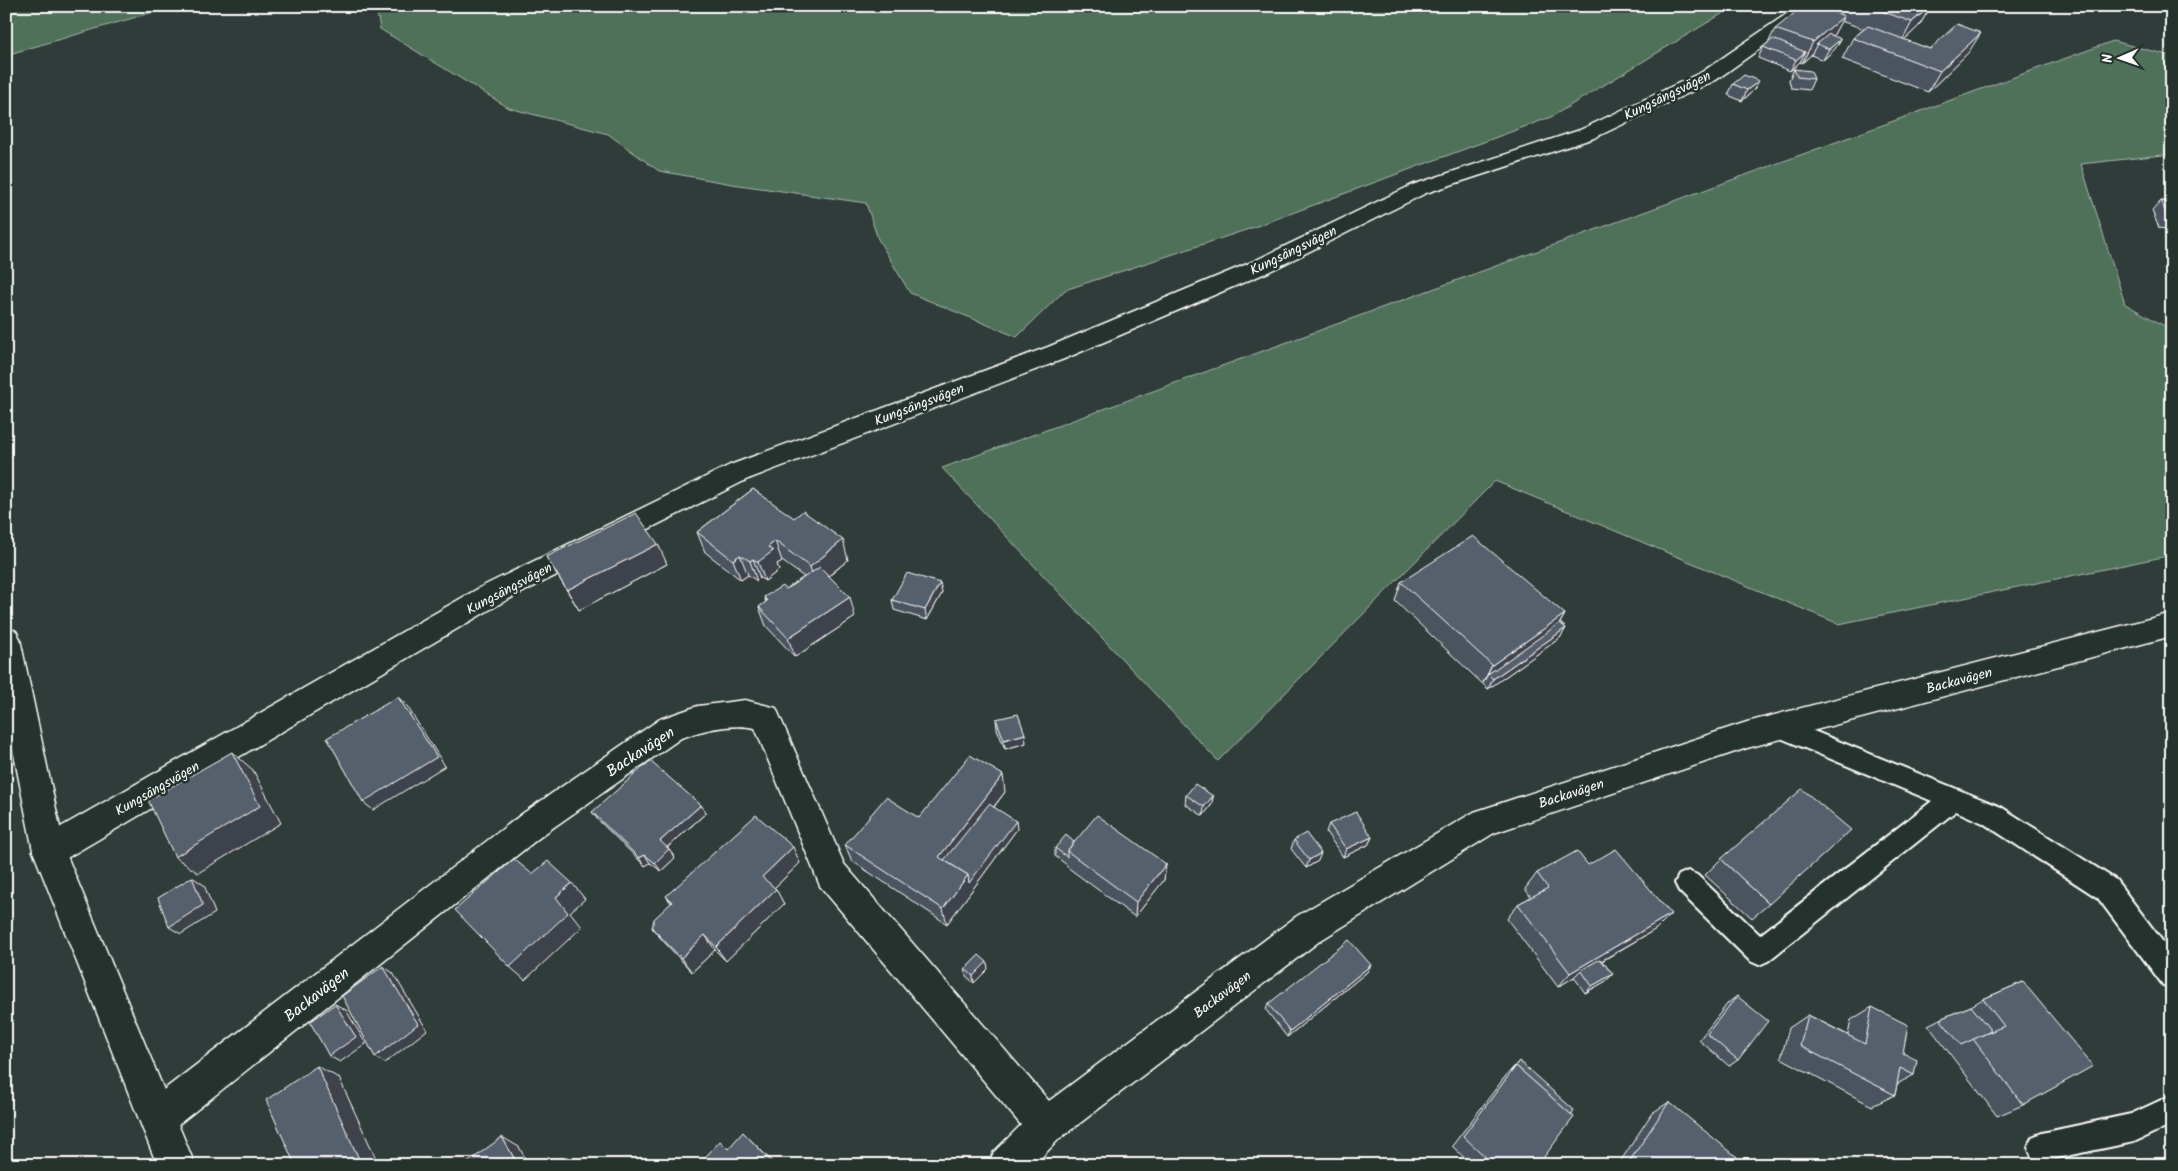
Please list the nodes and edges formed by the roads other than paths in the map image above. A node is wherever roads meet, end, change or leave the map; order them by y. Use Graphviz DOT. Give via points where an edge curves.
graph roads {
  1 [pos="1810,6"];
  2 [pos="2172,624"];
  3 [pos="6,639"];
  4 [pos="1778,727"];
  5 [pos="1953,799"];
  6 [pos="49,850"];
  7 [pos="1688,883"];
  8 [pos="2172,976"];
  9 [pos="2172,1109"];
  10 [pos="157,1118"];
  11 [pos="1046,1126"];
  12 [pos="2042,1147"];
  13 [pos="176,1165"];
  14 [pos="1007,1165"];
  1 -- 6 [label="street, Kungsängsvägen" via="1708,76 1587,134 1419,189 1260,267 1064,349 739,472 491,595"];
  2 -- 4 [label="street, Backavägen"];
  3 -- 6 [label="street"];
  4 -- 5 [label="lane"];
  4 -- 11 [label="street, Backavägen" via="1485,822 1309,928"];
  5 -- 7 [label="lane" via="1759,952"];
  5 -- 8 [label="lane" via="1992,815 2107,889"];
  6 -- 10 [label="street"];
  9 -- 12 [label="lane" via="2134,1128"];
  10 -- 11 [label="street, Backavägen" via="534,824 671,728 698,719 745,713 765,717 832,875"];
  10 -- 13 [label="street"];
  11 -- 14 [label="street, Backavägen"];
}
